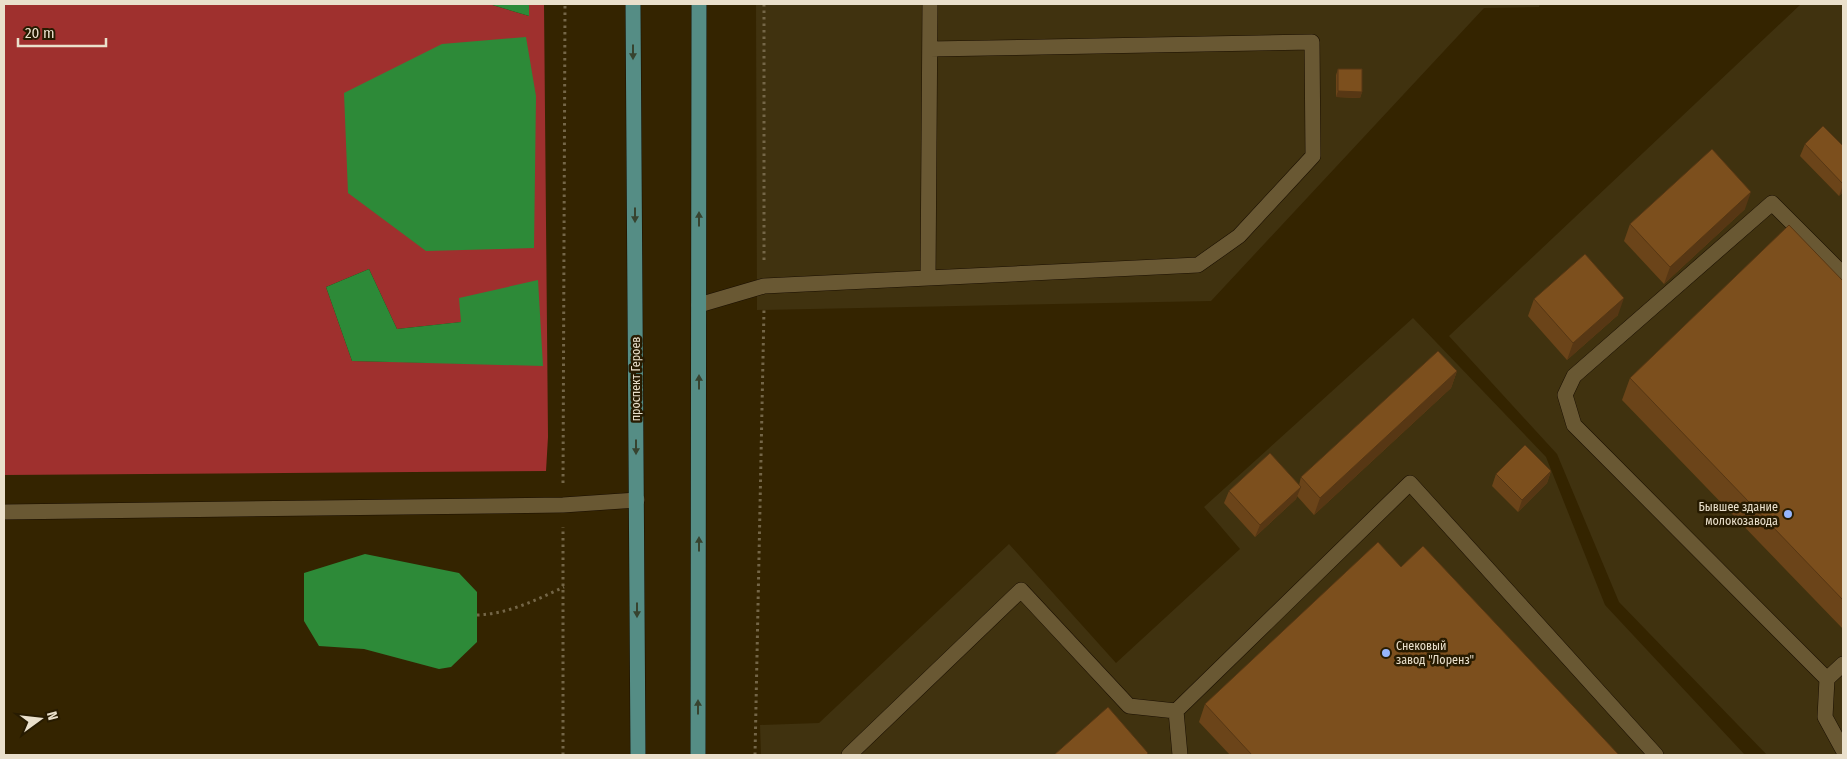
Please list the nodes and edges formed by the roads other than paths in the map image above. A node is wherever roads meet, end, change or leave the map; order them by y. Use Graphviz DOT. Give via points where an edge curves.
graph roads {
  1 [pos="633,4"];
  2 [pos="699,4"];
  3 [pos="930,4"];
  4 [pos="930,49"];
  5 [pos="1843,274"];
  6 [pos="928,278"];
  7 [pos="699,305"];
  8 [pos="637,500"];
  9 [pos="4,512"];
  10 [pos="1843,664"];
  11 [pos="1827,679"];
  12 [pos="1176,711"];
  13 [pos="1843,750"];
  14 [pos="854,754"];
  15 [pos="638,755"];
  16 [pos="698,755"];
  17 [pos="1180,755"];
  18 [pos="1656,755"];
  1 -- 8 [label="main road, проспект Героев, one-way"];
  7 -- 2 [label="main road, one-way"];
  3 -- 4 [label="lane"];
  4 -- 6 [label="lane"];
  4 -- 6 [label="lane" via="1312,42 1313,156 1239,236 1198,265"];
  5 -- 11 [label="lane" via="1772,203 1574,376 1565,395 1574,425"];
  6 -- 7 [label="lane" via="764,286"];
  16 -- 7 [label="main road, one-way"];
  8 -- 9 [label="lane" via="563,505"];
  8 -- 15 [label="main road, проспект Героев, one-way"];
  10 -- 11 [label="lane"];
  11 -- 13 [label="lane" via="1825,718"];
  12 -- 14 [label="lane" via="1129,706 1022,590"];
  12 -- 17 [label="lane"];
  12 -- 18 [label="lane" via="1410,483"];
}
